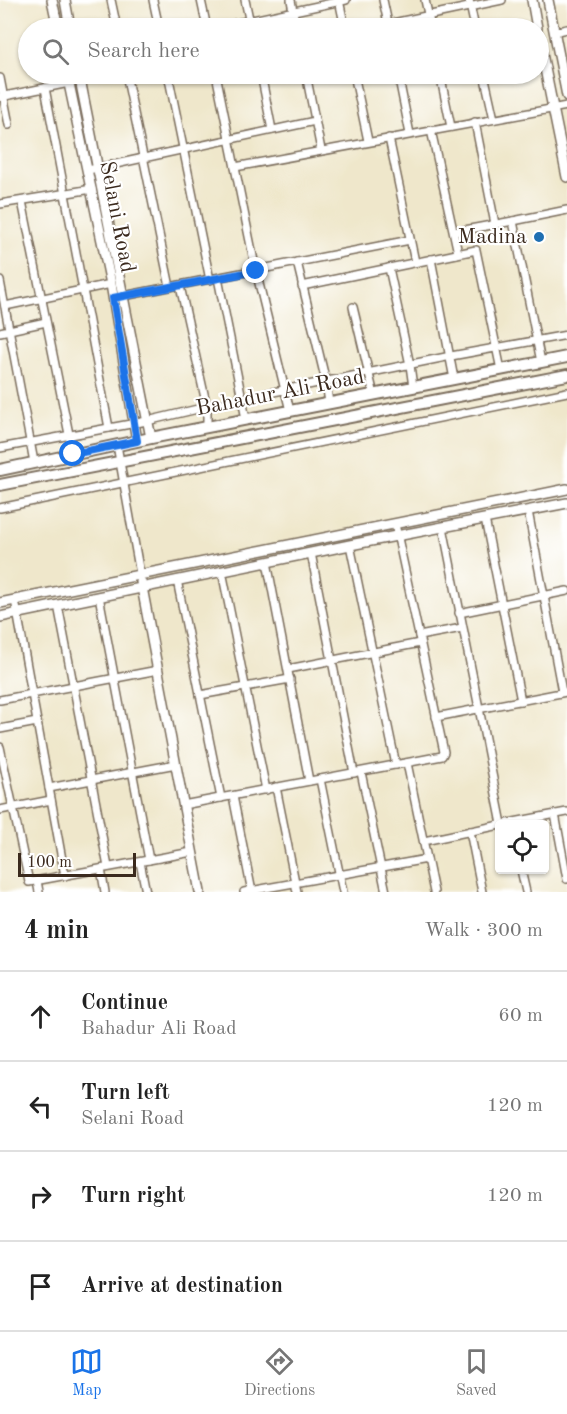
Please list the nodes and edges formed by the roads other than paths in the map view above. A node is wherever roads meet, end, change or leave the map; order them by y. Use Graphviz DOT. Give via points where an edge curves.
graph roads {
  1 [pos="52,0"];
  2 [pos="65,0"];
  3 [pos="111,0"];
  4 [pos="153,0"];
  5 [pos="201,0"];
  6 [pos="245,0"];
  7 [pos="291,0"];
  8 [pos="341,0"];
  9 [pos="383,0"];
  10 [pos="425,0"];
  11 [pos="502,0"];
  12 [pos="532,0"];
  13 [pos="548,0"];
  14 [pos="470,3"];
  15 [pos="293,11"];
  16 [pos="428,15"];
  17 [pos="56,18"];
  18 [pos="68,18"];
  19 [pos="115,18"];
  20 [pos="157,18"];
  21 [pos="205,18"];
  22 [pos="249,18"];
  23 [pos="272,18"];
  24 [pos="294,18"];
  25 [pos="344,18"];
  26 [pos="386,18"];
  27 [pos="417,18"];
  28 [pos="429,18"];
  29 [pos="473,18"];
  30 [pos="535,18"];
  31 [pos="567,29"];
  32 [pos="554,32"];
  33 [pos="0,78"];
  34 [pos="54,84"];
  35 [pos="69,84"];
  36 [pos="81,84"];
  37 [pos="128,84"];
  38 [pos="170,84"];
  39 [pos="218,84"];
  40 [pos="263,84"];
  41 [pos="308,84"];
  42 [pos="356,84"];
  43 [pos="400,84"];
  44 [pos="442,84"];
  45 [pos="486,84"];
  46 [pos="549,84"];
  47 [pos="45,88"];
  48 [pos="567,96"];
  49 [pos="2,97"];
  50 [pos="567,105"];
  51 [pos="554,108"];
  52 [pos="494,119"];
  53 [pos="315,121"];
  54 [pos="475,122"];
  55 [pos="9,125"];
  56 [pos="451,127"];
  57 [pos="272,130"];
  58 [pos="431,130"];
  59 [pos="410,134"];
  60 [pos="389,138"];
  61 [pos="229,140"];
  62 [pos="368,141"];
  63 [pos="184,149"];
  64 [pos="321,150"];
  65 [pos="144,158"];
  66 [pos="235,167"];
  67 [pos="99,168"];
  68 [pos="88,170"];
  69 [pos="567,177"];
  70 [pos="92,189"];
  71 [pos="64,194"];
  72 [pos="22,201"];
  73 [pos="0,204"];
  74 [pos="567,210"];
  75 [pos="513,221"];
  76 [pos="495,224"];
  77 [pos="454,232"];
  78 [pos="410,240"];
  79 [pos="459,253"];
  80 [pos="431,259"];
  81 [pos="297,262"];
  82 [pos="415,262"];
  83 [pos="389,268"];
  84 [pos="256,271"];
  85 [pos="214,279"];
  86 [pos="0,281"];
  87 [pos="111,284"];
  88 [pos="180,286"];
  89 [pos="302,286"];
  90 [pos="170,287"];
  91 [pos="83,291"];
  92 [pos="123,296"];
  93 [pos="113,298"];
  94 [pos="42,299"];
  95 [pos="5,306"];
  96 [pos="353,307"];
  97 [pos="46,322"];
  98 [pos="9,330"];
  99 [pos="0,332"];
  100 [pos="567,336"];
  101 [pos="538,341"];
  102 [pos="496,348"];
  103 [pos="451,356"];
  104 [pos="567,357"];
  105 [pos="541,362"];
  106 [pos="410,365"];
  107 [pos="501,370"];
  108 [pos="370,373"];
  109 [pos="567,375"];
  110 [pos="454,379"];
  111 [pos="326,382"];
  112 [pos="413,387"];
  113 [pos="284,391"];
  114 [pos="567,392"];
  115 [pos="374,394"];
  116 [pos="244,398"];
  117 [pos="329,403"];
  118 [pos="207,407"];
  119 [pos="290,411"];
  120 [pos="246,419"];
  121 [pos="147,421"];
  122 [pos="135,423"];
  123 [pos="207,427"];
  124 [pos="109,428"];
  125 [pos="69,434"];
  126 [pos="151,438"];
  127 [pos="30,441"];
  128 [pos="137,441"];
  129 [pos="117,445"];
  130 [pos="0,448"];
  131 [pos="73,454"];
  132 [pos="34,462"];
  133 [pos="120,462"];
  134 [pos="0,470"];
  135 [pos="123,482"];
  136 [pos="0,485"];
  137 [pos="567,489"];
  138 [pos="567,503"];
  139 [pos="0,508"];
  140 [pos="528,512"];
  141 [pos="485,519"];
  142 [pos="395,524"];
  143 [pos="443,527"];
  144 [pos="398,535"];
  145 [pos="350,544"];
  146 [pos="311,553"];
  147 [pos="267,562"];
  148 [pos="222,571"];
  149 [pos="140,574"];
  150 [pos="177,580"];
  151 [pos="142,586"];
  152 [pos="567,591"];
  153 [pos="99,596"];
  154 [pos="544,596"];
  155 [pos="15,600"];
  156 [pos="0,603"];
  157 [pos="58,605"];
  158 [pos="502,605"];
  159 [pos="459,613"];
  160 [pos="17,614"];
  161 [pos="0,617"];
  162 [pos="462,628"];
  163 [pos="420,640"];
  164 [pos="373,652"];
  165 [pos="332,660"];
  166 [pos="288,669"];
  167 [pos="158,670"];
  168 [pos="115,678"];
  169 [pos="290,678"];
  170 [pos="74,686"];
  171 [pos="246,687"];
  172 [pos="565,692"];
  173 [pos="32,694"];
  174 [pos="200,695"];
  175 [pos="0,700"];
  176 [pos="521,701"];
  177 [pos="478,709"];
  178 [pos="436,717"];
  179 [pos="37,722"];
  180 [pos="0,729"];
  181 [pos="0,747"];
  182 [pos="407,763"];
  183 [pos="176,764"];
  184 [pos="396,765"];
  185 [pos="133,772"];
  186 [pos="358,772"];
  187 [pos="320,779"];
  188 [pos="92,780"];
  189 [pos="309,781"];
  190 [pos="49,788"];
  191 [pos="276,788"];
  192 [pos="266,789"];
  193 [pos="233,796"];
  194 [pos="221,798"];
  195 [pos="51,800"];
  196 [pos="183,805"];
  197 [pos="12,807"];
  198 [pos="0,810"];
  199 [pos="567,812"];
  200 [pos="555,814"];
  201 [pos="500,820"];
  202 [pos="529,820"];
  203 [pos="495,826"];
  204 [pos="470,831"];
  205 [pos="424,841"];
  206 [pos="192,852"];
  207 [pos="427,859"];
  208 [pos="150,860"];
  209 [pos="140,862"];
  210 [pos="381,867"];
  211 [pos="104,868"];
  212 [pos="522,874"];
  213 [pos="339,875"];
  214 [pos="65,876"];
  215 [pos="567,879"];
  216 [pos="37,881"];
  217 [pos="295,883"];
  218 [pos="39,892"];
  219 [pos="105,892"];
  220 [pos="146,892"];
  221 [pos="200,892"];
  222 [pos="249,892"];
  223 [pos="297,892"];
  224 [pos="343,892"];
  225 [pos="386,892"];
  226 [pos="434,892"];
  227 [pos="482,892"];
  228 [pos="526,892"];
  1 -- 17 [label="street"];
  2 -- 18 [label="street"];
  3 -- 19 [label="street"];
  4 -- 20 [label="street"];
  5 -- 21 [label="street"];
  6 -- 22 [label="street"];
  7 -- 15 [label="street"];
  8 -- 15 [label="street"];
  8 -- 25 [label="street"];
  9 -- 26 [label="street"];
  10 -- 16 [label="street"];
  11 -- 14 [label="street"];
  12 -- 30 [label="street"];
  13 -- 32 [label="street"];
  14 -- 16 [label="street"];
  14 -- 29 [label="street"];
  15 -- 23 [label="street"];
  15 -- 24 [label="street"];
  16 -- 27 [label="street"];
  16 -- 28 [label="street"];
  31 -- 32 [label="street"];
  32 -- 48 [label="street"];
  33 -- 49 [label="street"];
  34 -- 47 [label="street"];
  35 -- 68 [label="street, Selani Road"];
  36 -- 67 [label="street, Selani Road"];
  37 -- 65 [label="street"];
  38 -- 63 [label="street"];
  39 -- 61 [label="street"];
  40 -- 57 [label="street"];
  41 -- 53 [label="street"];
  42 -- 62 [label="street"];
  43 -- 59 [label="street"];
  44 -- 56 [label="street"];
  45 -- 52 [label="street"];
  46 -- 51 [label="street"];
  47 -- 49 [label="street"];
  47 -- 71 [label="street"];
  49 -- 55 [label="street"];
  50 -- 51 [label="street"];
  51 -- 52 [label="street"];
  51 -- 69 [label="street"];
  52 -- 54 [label="street"];
  53 -- 57 [label="street"];
  53 -- 64 [label="street"];
  54 -- 56 [label="street"];
  54 -- 76 [label="street"];
  56 -- 58 [label="street"];
  57 -- 61 [label="street"];
  58 -- 59 [label="street"];
  58 -- 77 [label="street"];
  59 -- 60 [label="street"];
  60 -- 62 [label="street"];
  60 -- 78 [label="street"];
  61 -- 63 [label="street"];
  61 -- 66 [label="street"];
  62 -- 64 [label="street"];
  63 -- 65 [label="street"];
  63 -- 85 [label="street"];
  64 -- 66 [label="street"];
  65 -- 67 [label="street"];
  65 -- 90 [label="street"];
  66 -- 84 [label="street"];
  67 -- 68 [label="street"];
  67 -- 92 [label="street, Selani Road"];
  68 -- 70 [label="street, Selani Road"];
  70 -- 71 [label="street"];
  70 -- 87 [label="street, Selani Road"];
  71 -- 72 [label="street"];
  71 -- 91 [label="street"];
  72 -- 73 [label="street"];
  72 -- 94 [label="street"];
  74 -- 75 [label="street"];
  75 -- 76 [label="street"];
  75 -- 101 [label="street"];
  76 -- 77 [label="street"];
  77 -- 79 [label="street"];
  78 -- 81 [label="street"];
  78 -- 82 [label="street"];
  79 -- 80 [label="street"];
  79 -- 102 [label="street" via="476,250"];
  80 -- 82 [label="street"];
  80 -- 103 [label="street"];
  81 -- 84 [label="street"];
  81 -- 89 [label="street"];
  82 -- 83 [label="street"];
  83 -- 89 [label="street"];
  83 -- 106 [label="street"];
  84 -- 85 [label="street"];
  84 -- 113 [label="street"];
  85 -- 88 [label="street"];
  85 -- 116 [label="street"];
  86 -- 95 [label="street"];
  87 -- 91 [label="street"];
  87 -- 93 [label="street, Selani Road"];
  88 -- 90 [label="street"];
  88 -- 118 [label="street"];
  89 -- 111 [label="street"];
  90 -- 92 [label="street"];
  91 -- 94 [label="street"];
  91 -- 124 [label="street"];
  92 -- 93 [label="street"];
  92 -- 121 [label="street, Selani Road"];
  93 -- 122 [label="street, Selani Road"];
  94 -- 95 [label="street"];
  94 -- 97 [label="street"];
  95 -- 98 [label="street"];
  96 -- 108 [label="street"];
  97 -- 98 [label="street"];
  97 -- 125 [label="street"];
  98 -- 99 [label="street"];
  98 -- 127 [label="street"];
  100 -- 101 [label="street"];
  101 -- 102 [label="street"];
  101 -- 105 [label="street"];
  102 -- 103 [label="street"];
  102 -- 107 [label="street"];
  103 -- 106 [label="street"];
  103 -- 110 [label="street"];
  104 -- 105 [label="main road, Bahadur Ali Road"];
  105 -- 107 [label="main road, Bahadur Ali Road"];
  106 -- 108 [label="street"];
  106 -- 112 [label="street"];
  107 -- 110 [label="main road, Bahadur Ali Road"];
  108 -- 111 [label="street"];
  108 -- 115 [label="street"];
  109 -- 133 [label="main road, Bahadur Ali Road"];
  110 -- 112 [label="main road, Bahadur Ali Road"];
  111 -- 113 [label="street"];
  111 -- 117 [label="street"];
  112 -- 115 [label="main road, Bahadur Ali Road"];
  113 -- 116 [label="street"];
  113 -- 119 [label="street"];
  114 -- 135 [label="street"];
  115 -- 117 [label="main road, Bahadur Ali Road"];
  116 -- 118 [label="street"];
  116 -- 120 [label="street"];
  117 -- 119 [label="main road, Bahadur Ali Road"];
  118 -- 121 [label="street"];
  118 -- 123 [label="street"];
  119 -- 120 [label="main road, Bahadur Ali Road"];
  120 -- 123 [label="main road, Bahadur Ali Road"];
  121 -- 122 [label="street"];
  121 -- 126 [label="street, Selani Road"];
  122 -- 124 [label="street"];
  122 -- 128 [label="street, Selani Road"];
  123 -- 126 [label="main road, Bahadur Ali Road"];
  124 -- 125 [label="street"];
  125 -- 127 [label="street"];
  125 -- 131 [label="street"];
  126 -- 128 [label="main road, Bahadur Ali Road"];
  127 -- 130 [label="street"];
  127 -- 132 [label="street"];
  128 -- 129 [label="main road, Bahadur Ali Road"];
  129 -- 131 [label="main road, Bahadur Ali Road"];
  129 -- 133 [label="street"];
  131 -- 132 [label="main road, Bahadur Ali Road"];
  132 -- 134 [label="main road, Bahadur Ali Road"];
  133 -- 135 [label="street"];
  133 -- 136 [label="main road, Bahadur Ali Road"];
  135 -- 139 [label="street"];
  135 -- 149 [label="street"];
  137 -- 142 [label="street"];
  138 -- 140 [label="street"];
  140 -- 141 [label="street"];
  140 -- 154 [label="street"];
  141 -- 143 [label="street"];
  141 -- 158 [label="street"];
  142 -- 144 [label="street"];
  142 -- 149 [label="street"];
  143 -- 144 [label="street"];
  143 -- 159 [label="street"];
  144 -- 145 [label="street"];
  144 -- 163 [label="street"];
  145 -- 146 [label="street"];
  145 -- 164 [label="street"];
  146 -- 147 [label="street"];
  146 -- 165 [label="street"];
  147 -- 148 [label="street"];
  147 -- 166 [label="street"];
  148 -- 150 [label="street"];
  148 -- 171 [label="street"];
  149 -- 151 [label="street"];
  149 -- 155 [label="street"];
  150 -- 151 [label="street"];
  150 -- 174 [label="street"];
  151 -- 153 [label="street"];
  151 -- 167 [label="street"];
  152 -- 154 [label="street"];
  153 -- 157 [label="street"];
  153 -- 168 [label="street"];
  154 -- 158 [label="street"];
  154 -- 172 [label="street"];
  155 -- 156 [label="street"];
  155 -- 160 [label="street"];
  157 -- 160 [label="street"];
  157 -- 170 [label="street"];
  158 -- 159 [label="street"];
  158 -- 176 [label="street"];
  159 -- 162 [label="street"];
  160 -- 161 [label="street"];
  160 -- 173 [label="street"];
  162 -- 163 [label="street"];
  162 -- 177 [label="street"];
  163 -- 164 [label="street"];
  163 -- 178 [label="street"];
  164 -- 165 [label="street"];
  164 -- 184 [label="street"];
  165 -- 166 [label="street"];
  165 -- 186 [label="street"];
  166 -- 169 [label="street"];
  167 -- 168 [label="street"];
  167 -- 183 [label="street"];
  168 -- 170 [label="street"];
  168 -- 185 [label="street"];
  169 -- 171 [label="street"];
  169 -- 189 [label="street"];
  170 -- 173 [label="street"];
  170 -- 188 [label="street"];
  171 -- 174 [label="street"];
  171 -- 192 [label="street"];
  172 -- 176 [label="street"];
  173 -- 175 [label="street"];
  173 -- 179 [label="street"];
  174 -- 194 [label="street"];
  176 -- 177 [label="street"];
  177 -- 178 [label="street"];
  177 -- 201 [label="street"];
  178 -- 182 [label="street" via="442,756"];
  179 -- 180 [label="street"];
  179 -- 190 [label="street"];
  181 -- 197 [label="street"];
  182 -- 184 [label="street"];
  182 -- 205 [label="street"];
  183 -- 185 [label="street"];
  183 -- 196 [label="street"];
  184 -- 186 [label="street"];
  185 -- 188 [label="street"];
  185 -- 208 [label="street"];
  186 -- 187 [label="street"];
  186 -- 210 [label="street"];
  187 -- 189 [label="street"];
  187 -- 213 [label="street"];
  188 -- 190 [label="street"];
  188 -- 211 [label="street"];
  189 -- 191 [label="street"];
  190 -- 195 [label="street"];
  191 -- 192 [label="street"];
  191 -- 217 [label="street"];
  192 -- 193 [label="street"];
  193 -- 194 [label="street"];
  193 -- 222 [label="street"];
  194 -- 196 [label="street"];
  195 -- 197 [label="street"];
  195 -- 214 [label="street"];
  196 -- 206 [label="street"];
  197 -- 198 [label="street"];
  197 -- 216 [label="street" via="27,880"];
  199 -- 200 [label="street"];
  200 -- 202 [label="street"];
  200 -- 215 [label="street"];
  203 -- 204 [label="street"];
  204 -- 205 [label="street"];
  204 -- 227 [label="street"];
  205 -- 207 [label="street"];
  206 -- 208 [label="street"];
  206 -- 221 [label="street"];
  207 -- 210 [label="street"];
  207 -- 226 [label="street"];
  208 -- 209 [label="street"];
  209 -- 211 [label="street"];
  209 -- 220 [label="street"];
  210 -- 213 [label="street"];
  210 -- 225 [label="street"];
  211 -- 214 [label="street"];
  211 -- 219 [label="street"];
  212 -- 228 [label="street"];
  213 -- 217 [label="street"];
  213 -- 224 [label="street"];
  214 -- 216 [label="street"];
  216 -- 218 [label="street"];
  217 -- 222 [label="street"];
  217 -- 223 [label="street"];
}
